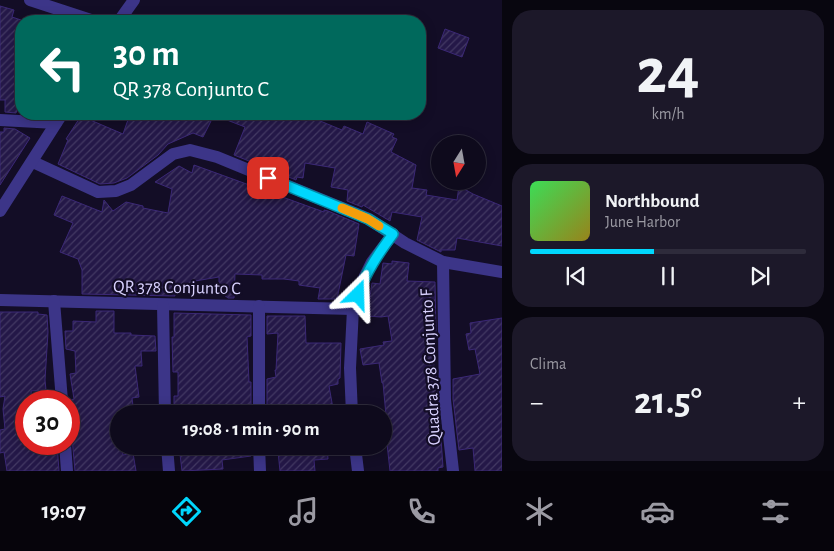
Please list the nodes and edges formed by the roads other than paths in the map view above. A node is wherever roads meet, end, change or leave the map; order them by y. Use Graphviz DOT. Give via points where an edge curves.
graph roads {
  1 [pos="30,0"];
  2 [pos="134,0"];
  3 [pos="76,15"];
  4 [pos="123,15"];
  5 [pos="15,119"];
  6 [pos="0,120"];
  7 [pos="58,120"];
  8 [pos="32,162"];
  9 [pos="0,211"];
  10 [pos="393,234"];
  11 [pos="443,262"];
  12 [pos="502,272"];
  13 [pos="0,300"];
  14 [pos="54,301"];
  15 [pos="163,305"];
  16 [pos="259,306"];
  17 [pos="352,309"];
  18 [pos="61,390"];
  19 [pos="165,405"];
  20 [pos="259,405"];
  21 [pos="352,405"];
  22 [pos="66,455"];
  23 [pos="168,455"];
  24 [pos="259,455"];
  25 [pos="357,455"];
  26 [pos="67,471"];
  27 [pos="169,471"];
  28 [pos="260,471"];
  29 [pos="358,471"];
  30 [pos="453,471"];
  1 -- 3 [label="street"];
  2 -- 4 [label="street"];
  5 -- 6 [label="street"];
  7 -- 8 [label="street"];
  8 -- 9 [label="street"];
  8 -- 10 [label="street" via="98,192 116,191 132,184 174,154 190,150 217,157 368,219"];
  10 -- 11 [label="street"];
  10 -- 17 [label="street" via="372,262"];
  11 -- 12 [label="street"];
  11 -- 30 [label="street, Quadra 378 Conjunto F" via="445,400"];
  13 -- 14 [label="street, QR 378 Conjunto C"];
  14 -- 15 [label="street, QR 378 Conjunto C"];
  14 -- 18 [label="street"];
  15 -- 16 [label="street, QR 378 Conjunto C"];
  15 -- 19 [label="street"];
  16 -- 17 [label="street, QR 378 Conjunto C"];
  16 -- 20 [label="street"];
  17 -- 21 [label="street"];
  22 -- 26 [label="street"];
  23 -- 27 [label="street"];
  24 -- 28 [label="street"];
  25 -- 29 [label="street"];
}
